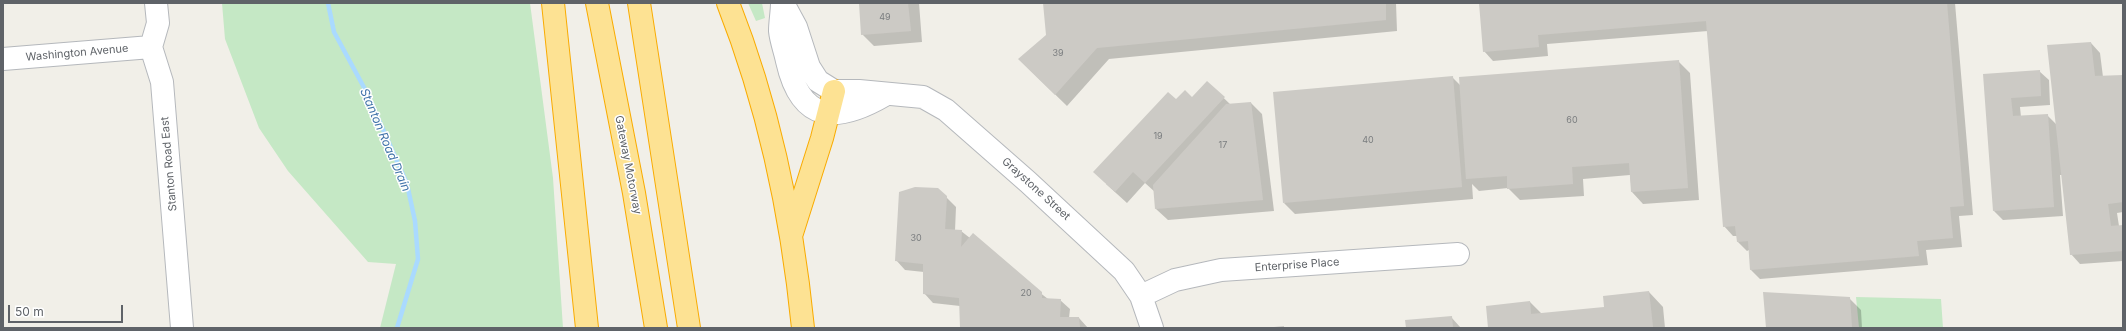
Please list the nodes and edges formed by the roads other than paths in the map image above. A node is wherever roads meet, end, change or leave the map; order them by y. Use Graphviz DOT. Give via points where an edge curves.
graph roads {
  1 [pos="156,3"];
  2 [pos="553,3"];
  3 [pos="597,3"];
  4 [pos="639,3"];
  5 [pos="728,3"];
  6 [pos="783,3"];
  7 [pos="151,47"];
  8 [pos="3,59"];
  9 [pos="834,91"];
  10 [pos="885,95"];
  11 [pos="829,113"];
  12 [pos="792,233"];
  13 [pos="1458,254"];
  14 [pos="1142,296"];
  15 [pos="182,328"];
  16 [pos="588,328"];
  17 [pos="656,328"];
  18 [pos="689,328"];
  19 [pos="803,328"];
  20 [pos="1152,328"];
  1 -- 7 [label="street" via="158,23"];
  2 -- 16 [label="highway"];
  3 -- 17 [label="highway, Gateway Motorway" via="634,193"];
  4 -- 18 [label="highway"];
  5 -- 12 [label="highway" via="764,108"];
  6 -- 9 [label="street" via="796,27 813,75 824,86"];
  6 -- 11 [label="street" via="780,30 793,83 809,106"];
  7 -- 8 [label="street, Washington Avenue"];
  7 -- 15 [label="street, Stanton Road East" via="162,82"];
  9 -- 10 [label="street, Graystone Street"];
  9 -- 11 [label="highway"];
  10 -- 11 [label="street, Graystone Street" via="864,107 841,113"];
  10 -- 14 [label="street, Graystone Street" via="912,94 946,110 1111,259 1134,283"];
  11 -- 12 [label="highway"];
  12 -- 19 [label="highway"];
  13 -- 14 [label="street, Enterprise Place" via="1221,270 1175,280"];
  14 -- 20 [label="street, Graystone Street"];
}
